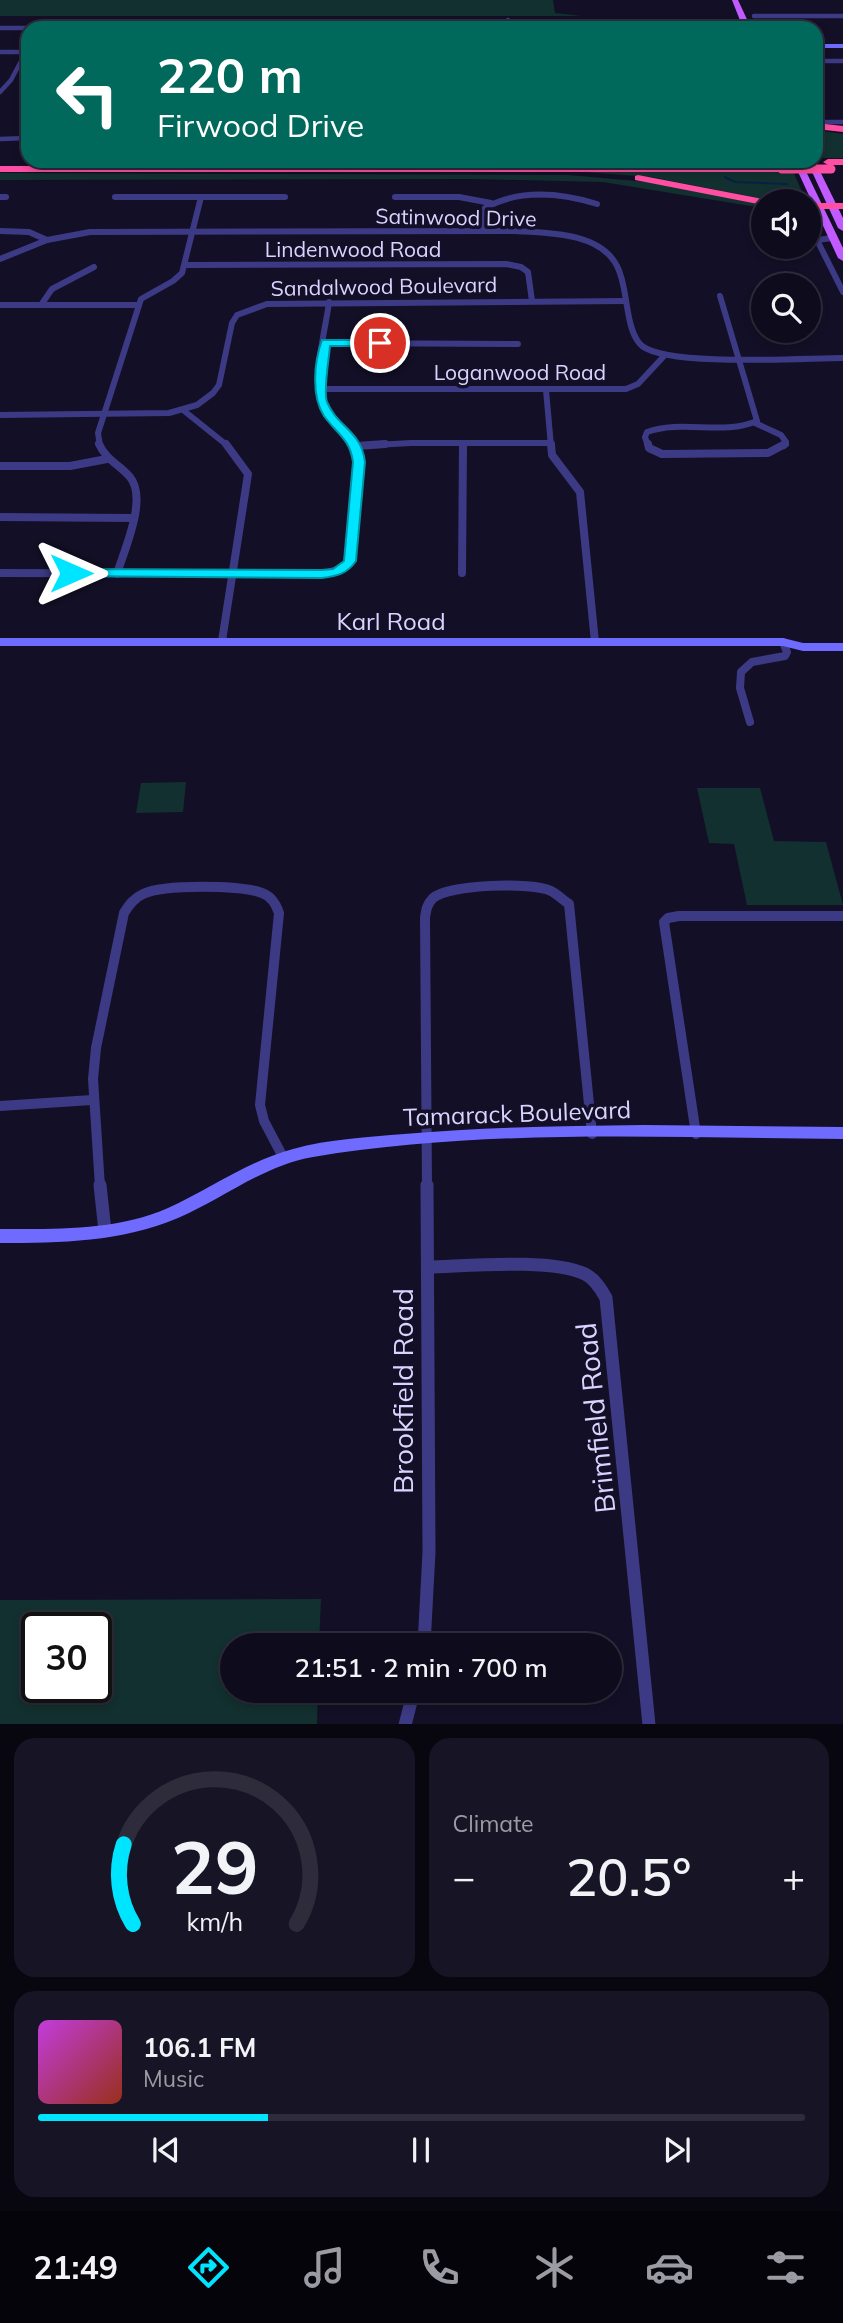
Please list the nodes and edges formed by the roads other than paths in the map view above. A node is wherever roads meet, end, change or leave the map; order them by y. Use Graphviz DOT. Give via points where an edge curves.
graph roads {
  1 [pos="735,0"];
  2 [pos="754,16"];
  3 [pos="843,16"];
  4 [pos="744,21"];
  5 [pos="0,28"];
  6 [pos="21,28"];
  7 [pos="823,45"];
  8 [pos="843,45"];
  9 [pos="21,51"];
  10 [pos="0,52"];
  11 [pos="823,61"];
  12 [pos="843,61"];
  13 [pos="21,63"];
  14 [pos="6,76"];
  15 [pos="14,76"];
  16 [pos="0,92"];
  17 [pos="843,122"];
  18 [pos="823,124"];
  19 [pos="823,125"];
  20 [pos="843,130"];
  21 [pos="21,138"];
  22 [pos="0,139"];
  23 [pos="843,162"];
  24 [pos="0,163"];
  25 [pos="21,163"];
  26 [pos="823,165"];
  27 [pos="829,165"];
  28 [pos="561,168"];
  29 [pos="799,168"];
  30 [pos="815,168"];
  31 [pos="0,169"];
  32 [pos="488,169"];
  33 [pos="843,169"];
  34 [pos="807,189"];
  35 [pos="115,197"];
  36 [pos="201,197"];
  37 [pos="285,197"];
  38 [pos="395,197"];
  39 [pos="751,200"];
  40 [pos="491,203"];
  41 [pos="597,204"];
  42 [pos="838,206"];
  43 [pos="821,219"];
  44 [pos="843,228"];
  45 [pos="0,231"];
  46 [pos="193,231"];
  47 [pos="483,231"];
  48 [pos="832,238"];
  49 [pos="47,240"];
  50 [pos="843,258"];
  51 [pos="0,259"];
  52 [pos="185,265"];
  53 [pos="94,267"];
  54 [pos="843,292"];
  55 [pos="720,296"];
  56 [pos="531,301"];
  57 [pos="626,301"];
  58 [pos="330,302"];
  59 [pos="0,305"];
  60 [pos="41,305"];
  61 [pos="139,305"];
  62 [pos="325,343"];
  63 [pos="518,344"];
  64 [pos="664,356"];
  65 [pos="740,358"];
  66 [pos="843,358"];
  67 [pos="320,388"];
  68 [pos="546,390"];
  69 [pos="183,411"];
  70 [pos="0,415"];
  71 [pos="104,415"];
  72 [pos="755,423"];
  73 [pos="463,443"];
  74 [pos="551,443"];
  75 [pos="357,446"];
  76 [pos="107,459"];
  77 [pos="0,466"];
  78 [pos="0,517"];
  79 [pos="132,518"];
  80 [pos="0,573"];
  81 [pos="462,573"];
  82 [pos="117,574"];
  83 [pos="233,574"];
  84 [pos="843,639"];
  85 [pos="222,641"];
  86 [pos="0,642"];
  87 [pos="596,642"];
  88 [pos="783,642"];
  89 [pos="843,647"];
  90 [pos="750,722"];
  91 [pos="843,916"];
  92 [pos="92,1100"];
  93 [pos="0,1106"];
  94 [pos="592,1133"];
  95 [pos="843,1133"];
  96 [pos="696,1134"];
  97 [pos="427,1136"];
  98 [pos="284,1157"];
  99 [pos="106,1231"];
  100 [pos="0,1236"];
  101 [pos="428,1267"];
  102 [pos="425,1633"];
  103 [pos="411,1703"];
  104 [pos="405,1724"];
  105 [pos="649,1724"];
  1 -- 4 [label="main road"];
  2 -- 3 [label="street"];
  5 -- 6 [label="street"];
  7 -- 8 [label="main road"];
  9 -- 10 [label="street"];
  11 -- 12 [label="street"];
  13 -- 15 [label="street"];
  14 -- 15 [label="street"];
  15 -- 16 [label="street"];
  17 -- 18 [label="street"];
  19 -- 20 [label="highway"];
  21 -- 22 [label="street"];
  23 -- 27 [label="highway"];
  24 -- 25 [label="highway"];
  26 -- 27 [label="highway, bridge"];
  27 -- 33 [label="highway"];
  28 -- 32 [label="highway"];
  29 -- 34 [label="main road"];
  30 -- 42 [label="main road"];
  31 -- 32 [label="highway"];
  32 -- 39 [label="highway" via="641,178"];
  35 -- 36 [label="street"];
  36 -- 37 [label="street"];
  36 -- 46 [label="street"];
  38 -- 40 [label="street" via="459,197"];
  40 -- 41 [label="street" via="552,196"];
  40 -- 47 [label="street" via="482,213"];
  42 -- 44 [label="main road"];
  43 -- 48 [label="main road"];
  45 -- 49 [label="street" via="29,232"];
  46 -- 47 [label="street, Satinwood Drive"];
  46 -- 49 [label="street, Satinwood Drive" via="90,232"];
  46 -- 52 [label="street"];
  47 -- 57 [label="street, Satinwood Drive" via="552,234 585,242 607,253 619,267"];
  48 -- 50 [label="main road"];
  48 -- 54 [label="street" via="817,240"];
  49 -- 51 [label="street, Satinwood Drive"];
  52 -- 56 [label="street, Lindenwood Road" via="506,264 528,272"];
  52 -- 61 [label="street" via="178,279 150,291"];
  53 -- 60 [label="street" via="52,289"];
  55 -- 65 [label="street"];
  56 -- 57 [label="street, Sandalwood Boulevard"];
  56 -- 58 [label="street, Sandalwood Boulevard"];
  57 -- 64 [label="street, Satinwood Drive" via="633,338 643,348"];
  58 -- 62 [label="street"];
  58 -- 69 [label="street, Sandalwood Boulevard" via="267,304 237,315 219,386 197,406"];
  59 -- 60 [label="street"];
  60 -- 61 [label="street"];
  61 -- 71 [label="street"];
  62 -- 63 [label="street"];
  62 -- 67 [label="street"];
  64 -- 65 [label="street, Satinwood Drive"];
  64 -- 68 [label="street, Loganwood Road" via="638,384 626,390"];
  65 -- 66 [label="street, Satinwood Drive"];
  65 -- 72 [label="street" via="758,418"];
  67 -- 68 [label="street, Loganwood Road"];
  67 -- 75 [label="street" via="320,399 330,416"];
  68 -- 74 [label="street"];
  69 -- 71 [label="street, Sandalwood Boulevard"];
  69 -- 83 [label="street" via="230,449 248,474"];
  70 -- 71 [label="street, Sandalwood Boulevard"];
  71 -- 76 [label="street" via="98,439"];
  72 -- 72 [label="street" via="781,435 784,447 768,453 662,454 647,442 647,432 654,428"];
  73 -- 74 [label="street"];
  73 -- 75 [label="street"];
  73 -- 81 [label="street"];
  74 -- 87 [label="street" via="552,456 580,492"];
  75 -- 83 [label="street" via="350,561 336,572"];
  76 -- 77 [label="street" via="70,466"];
  76 -- 79 [label="street" via="136,486"];
  78 -- 79 [label="street"];
  79 -- 82 [label="street"];
  80 -- 82 [label="street"];
  82 -- 83 [label="street"];
  83 -- 85 [label="street"];
  84 -- 88 [label="main road, Karl Road"];
  85 -- 86 [label="main road, Karl Road"];
  85 -- 87 [label="main road, Karl Road"];
  87 -- 88 [label="main road, Karl Road"];
  88 -- 89 [label="main road, Karl Road"];
  88 -- 90 [label="street" via="785,656 741,668 738,676"];
  91 -- 96 [label="street" via="668,918 664,927"];
  92 -- 93 [label="street"];
  92 -- 98 [label="street" via="104,1007 124,913 133,899 167,890 248,890 272,899 279,913 260,1105"];
  92 -- 99 [label="street"];
  94 -- 96 [label="main road, Tamarack Boulevard"];
  94 -- 97 [label="main road, Tamarack Boulevard"];
  94 -- 97 [label="street, Brookfield Road" via="569,904 539,888 461,888 434,896 426,908"];
  95 -- 96 [label="main road, Tamarack Boulevard"];
  97 -- 98 [label="main road, Tamarack Boulevard"];
  97 -- 101 [label="street, Brookfield Road"];
  98 -- 99 [label="main road, Tamarack Boulevard" via="171,1214"];
  99 -- 100 [label="main road, Tamarack Boulevard"];
  101 -- 102 [label="street, Brookfield Road" via="429,1552"];
  101 -- 105 [label="street, Brimfield Road" via="561,1267 583,1272 600,1285 608,1303"];
  103 -- 104 [label="street"];
}
